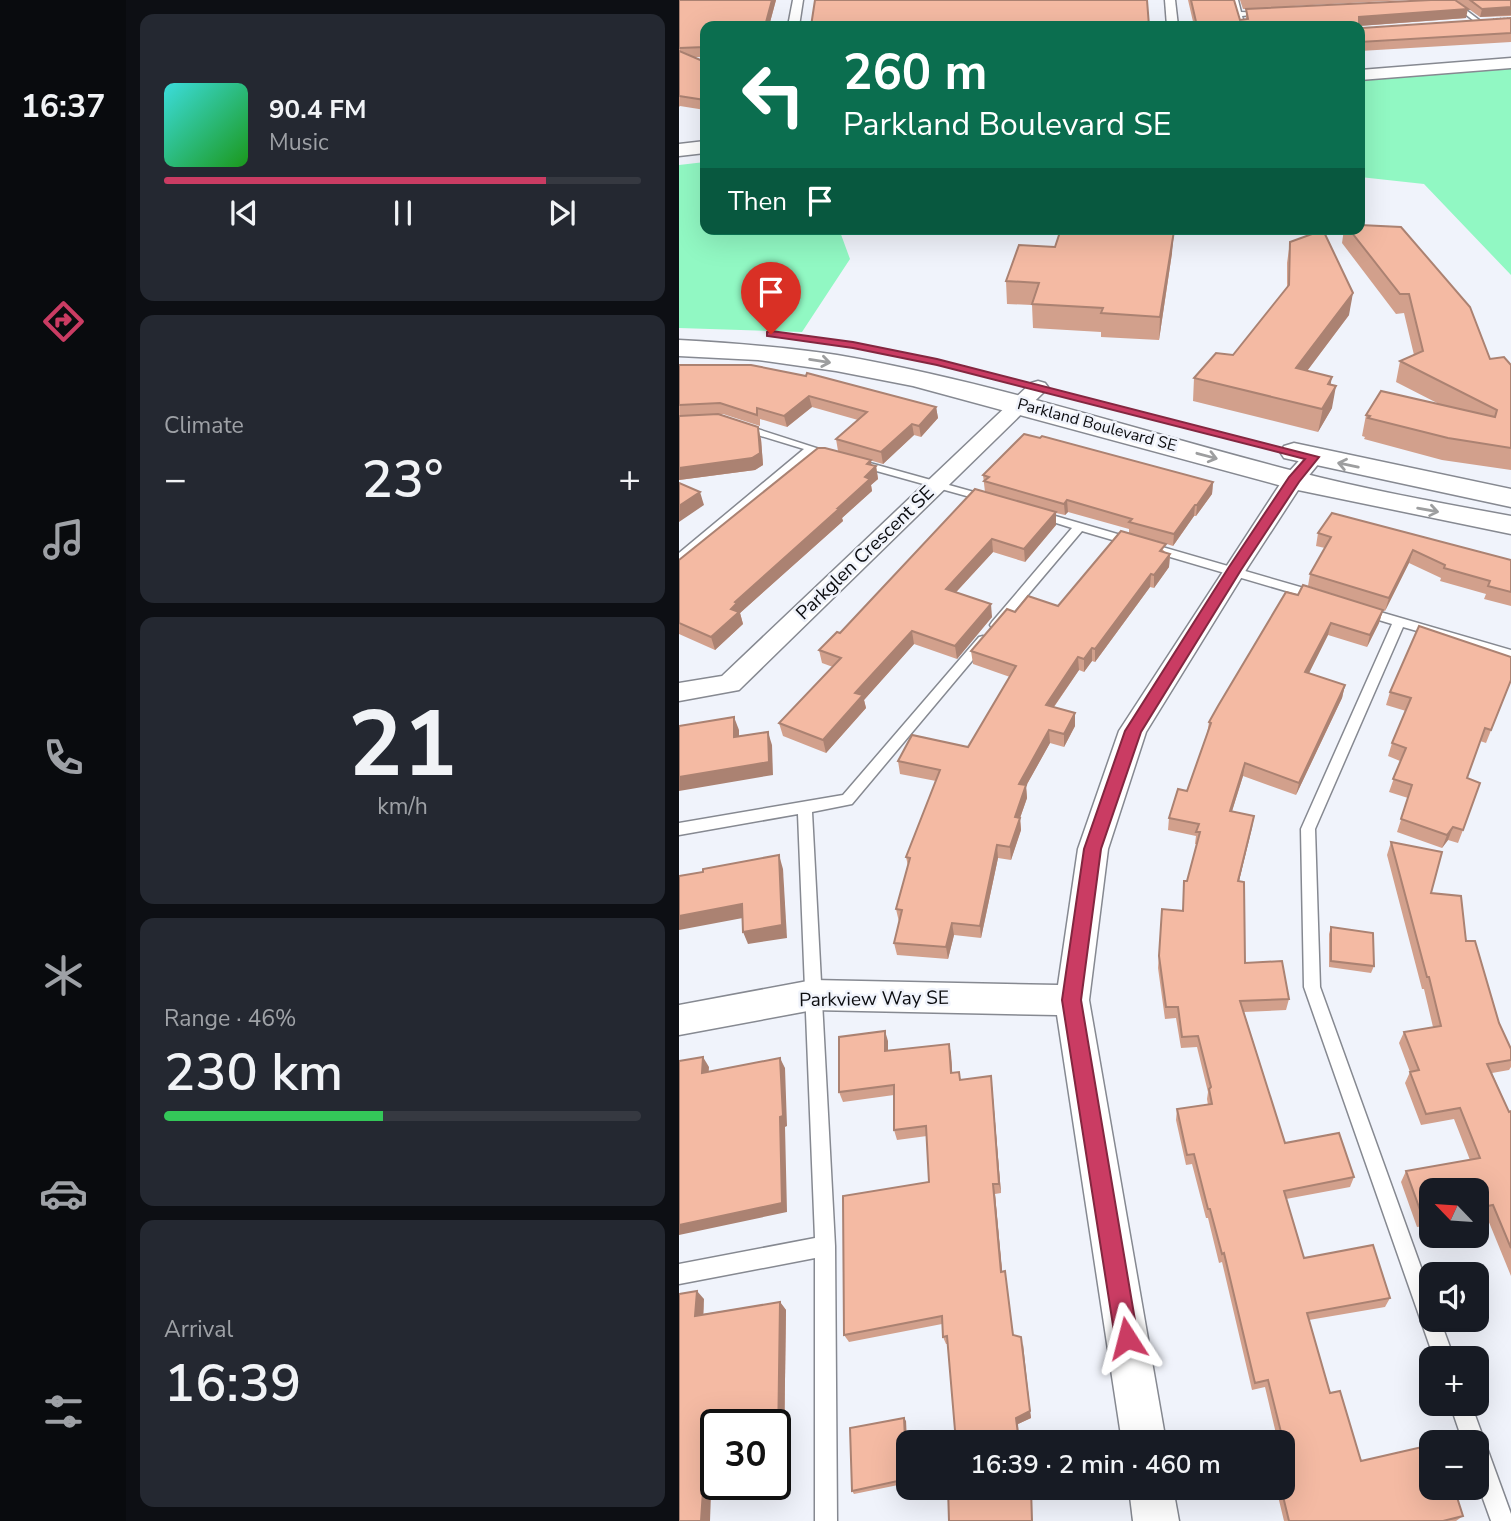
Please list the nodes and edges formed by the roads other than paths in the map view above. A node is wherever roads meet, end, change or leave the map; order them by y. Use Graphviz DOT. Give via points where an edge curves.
graph roads {
  1 [pos="798,0"];
  2 [pos="1170,0"];
  3 [pos="1235,0"];
  4 [pos="1452,1"];
  5 [pos="1440,3"];
  6 [pos="1279,12"];
  7 [pos="1239,14"];
  8 [pos="795,21"];
  9 [pos="1172,21"];
  10 [pos="1241,21"];
  11 [pos="1485,23"];
  12 [pos="1467,24"];
  13 [pos="1511,55"];
  14 [pos="1511,63"];
  15 [pos="1365,66"];
  16 [pos="1365,75"];
  17 [pos="700,148"];
  18 [pos="679,150"];
  19 [pos="700,158"];
  20 [pos="679,160"];
  21 [pos="679,330"];
  22 [pos="679,348"];
  23 [pos="1030,396"];
  24 [pos="735,424"];
  25 [pos="1218,433"];
  26 [pos="1272,447"];
  27 [pos="811,449"];
  28 [pos="1303,469"];
  29 [pos="937,484"];
  30 [pos="1511,498"];
  31 [pos="1001,503"];
  32 [pos="1027,511"];
  33 [pos="1511,524"];
  34 [pos="1079,527"];
  35 [pos="679,559"];
  36 [pos="1234,570"];
  37 [pos="1323,598"];
  38 [pos="1349,606"];
  39 [pos="1399,622"];
  40 [pos="1511,654"];
  41 [pos="679,692"];
  42 [pos="806,808"];
  43 [pos="679,830"];
  44 [pos="813,995"];
  45 [pos="1072,1000"];
  46 [pos="679,1020"];
  47 [pos="825,1246"];
  48 [pos="679,1274"];
  49 [pos="1440,1346"];
  50 [pos="1142,1430"];
  51 [pos="1489,1483"];
  52 [pos="1153,1500"];
  53 [pos="826,1521"];
  54 [pos="1156,1521"];
  55 [pos="1503,1521"];
  1 -- 8 [label="street"];
  2 -- 9 [label="street"];
  3 -- 7 [label="lane"];
  4 -- 5 [label="lane"];
  4 -- 11 [label="lane"];
  6 -- 7 [label="lane"];
  7 -- 10 [label="lane"];
  11 -- 12 [label="street"];
  13 -- 15 [label="street"];
  14 -- 16 [label="street"];
  17 -- 18 [label="street"];
  19 -- 20 [label="street"];
  21 -- 23 [label="street, Parkland Boulevard SE" via="792,336 853,345 937,362"];
  22 -- 23 [label="street, Parkland Boulevard SE, one-way" via="743,349"];
  23 -- 25 [label="street, Parkland Boulevard SE"];
  23 -- 28 [label="street, Parkland Boulevard SE, one-way"];
  23 -- 29 [label="street, Parkglen Crescent SE"];
  24 -- 27 [label="lane"];
  26 -- 28 [label="street, Parkland Boulevard SE"];
  27 -- 29 [label="lane"];
  27 -- 35 [label="lane"];
  30 -- 28 [label="street, Parkland Boulevard SE, one-way"];
  28 -- 33 [label="street, Parkland Boulevard SE, one-way" via="1415,508"];
  28 -- 36 [label="street"];
  29 -- 31 [label="lane"];
  29 -- 41 [label="street, Parkglen Crescent SE" via="730,684"];
  32 -- 34 [label="lane"];
  34 -- 36 [label="lane"];
  34 -- 42 [label="lane" via="847,800"];
  36 -- 37 [label="lane"];
  36 -- 45 [label="street" via="1133,731 1093,849"];
  38 -- 39 [label="lane"];
  39 -- 40 [label="lane"];
  39 -- 49 [label="lane" via="1308,829 1312,987"];
  42 -- 43 [label="lane"];
  42 -- 44 [label="lane"];
  44 -- 45 [label="street, Parkview Way SE"];
  44 -- 46 [label="street, Parkview Way SE"];
  44 -- 47 [label="lane"];
  45 -- 50 [label="street"];
  47 -- 48 [label="lane"];
  47 -- 53 [label="lane"];
  51 -- 55 [label="lane"];
  52 -- 54 [label="street"];
}
